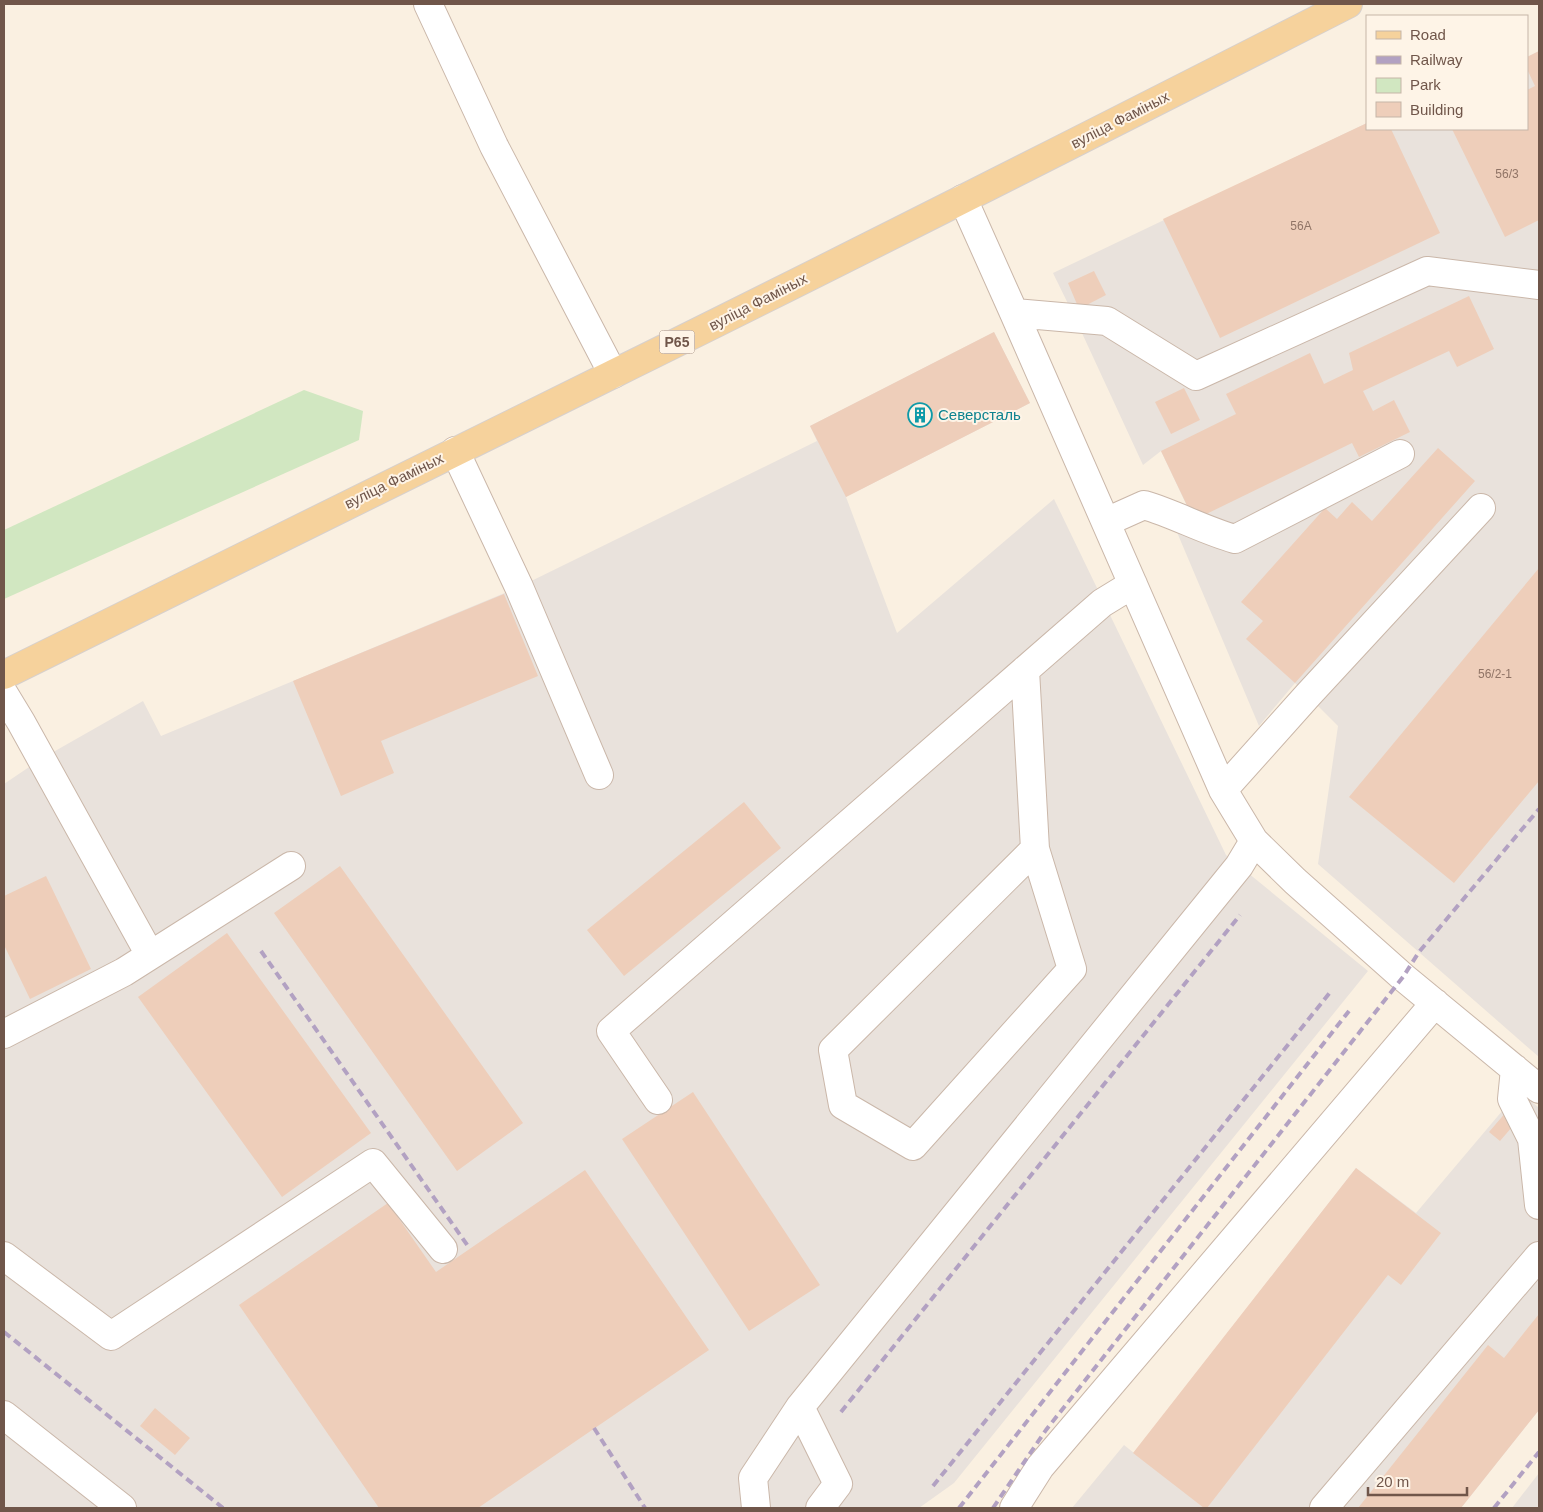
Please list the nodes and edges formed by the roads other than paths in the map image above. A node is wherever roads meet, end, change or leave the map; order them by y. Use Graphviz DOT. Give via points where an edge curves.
graph roads {
  1 [pos="428,4"];
  2 [pos="1348,4"];
  3 [pos="963,199"];
  4 [pos="1539,285"];
  5 [pos="1014,313"];
  6 [pos="613,374"];
  7 [pos="454,451"];
  8 [pos="1400,454"];
  9 [pos="1481,508"];
  10 [pos="1106,522"];
  11 [pos="1133,584"];
  12 [pos="1025,670"];
  13 [pos="4,675"];
  14 [pos="4,694"];
  15 [pos="599,775"];
  16 [pos="1223,790"];
  17 [pos="1254,841"];
  18 [pos="1035,849"];
  19 [pos="291,866"];
  20 [pos="150,955"];
  21 [pos="1435,1003"];
  22 [pos="4,1034"];
  23 [pos="1515,1069"];
  24 [pos="1539,1089"];
  25 [pos="658,1100"];
  26 [pos="1539,1205"];
  27 [pos="443,1249"];
  28 [pos="4,1256"];
  29 [pos="1539,1256"];
  30 [pos="800,1407"];
  31 [pos="4,1415"];
  32 [pos="122,1508"];
  33 [pos="756,1508"];
  34 [pos="820,1508"];
  35 [pos="1014,1508"];
  36 [pos="1324,1508"];
  1 -- 6 [label="street" via="494,146"];
  2 -- 3 [label="main road, вуліца Фаміных / Р65"];
  3 -- 5 [label="street"];
  3 -- 6 [label="main road, вуліца Фаміных / Р65"];
  4 -- 5 [label="street" via="1427,270 1196,376 1108,322"];
  5 -- 10 [label="street"];
  6 -- 7 [label="main road, вуліца Фаміных / Р65"];
  7 -- 13 [label="main road, вуліца Фаміных / Р65"];
  7 -- 15 [label="street" via="519,587"];
  8 -- 10 [label="street" via="1234,539 1144,505"];
  9 -- 16 [label="street"];
  10 -- 11 [label="street"];
  11 -- 12 [label="street" via="1102,603"];
  11 -- 16 [label="street"];
  12 -- 18 [label="street"];
  12 -- 25 [label="street" via="612,1032"];
  14 -- 20 [label="street"];
  16 -- 17 [label="street"];
  17 -- 21 [label="street"];
  17 -- 30 [label="street" via="1239,866"];
  18 -- 18 [label="street" via="833,1050 843,1105 913,1146 1072,969"];
  19 -- 20 [label="street"];
  20 -- 22 [label="street" via="124,972"];
  21 -- 23 [label="street"];
  21 -- 35 [label="street" via="1040,1467"];
  23 -- 24 [label="street"];
  23 -- 26 [label="street" via="1512,1099 1532,1139"];
  27 -- 28 [label="street" via="373,1163 111,1336"];
  29 -- 36 [label="street"];
  30 -- 33 [label="street" via="753,1478"];
  30 -- 34 [label="street" via="838,1484"];
  31 -- 32 [label="street"];
}
